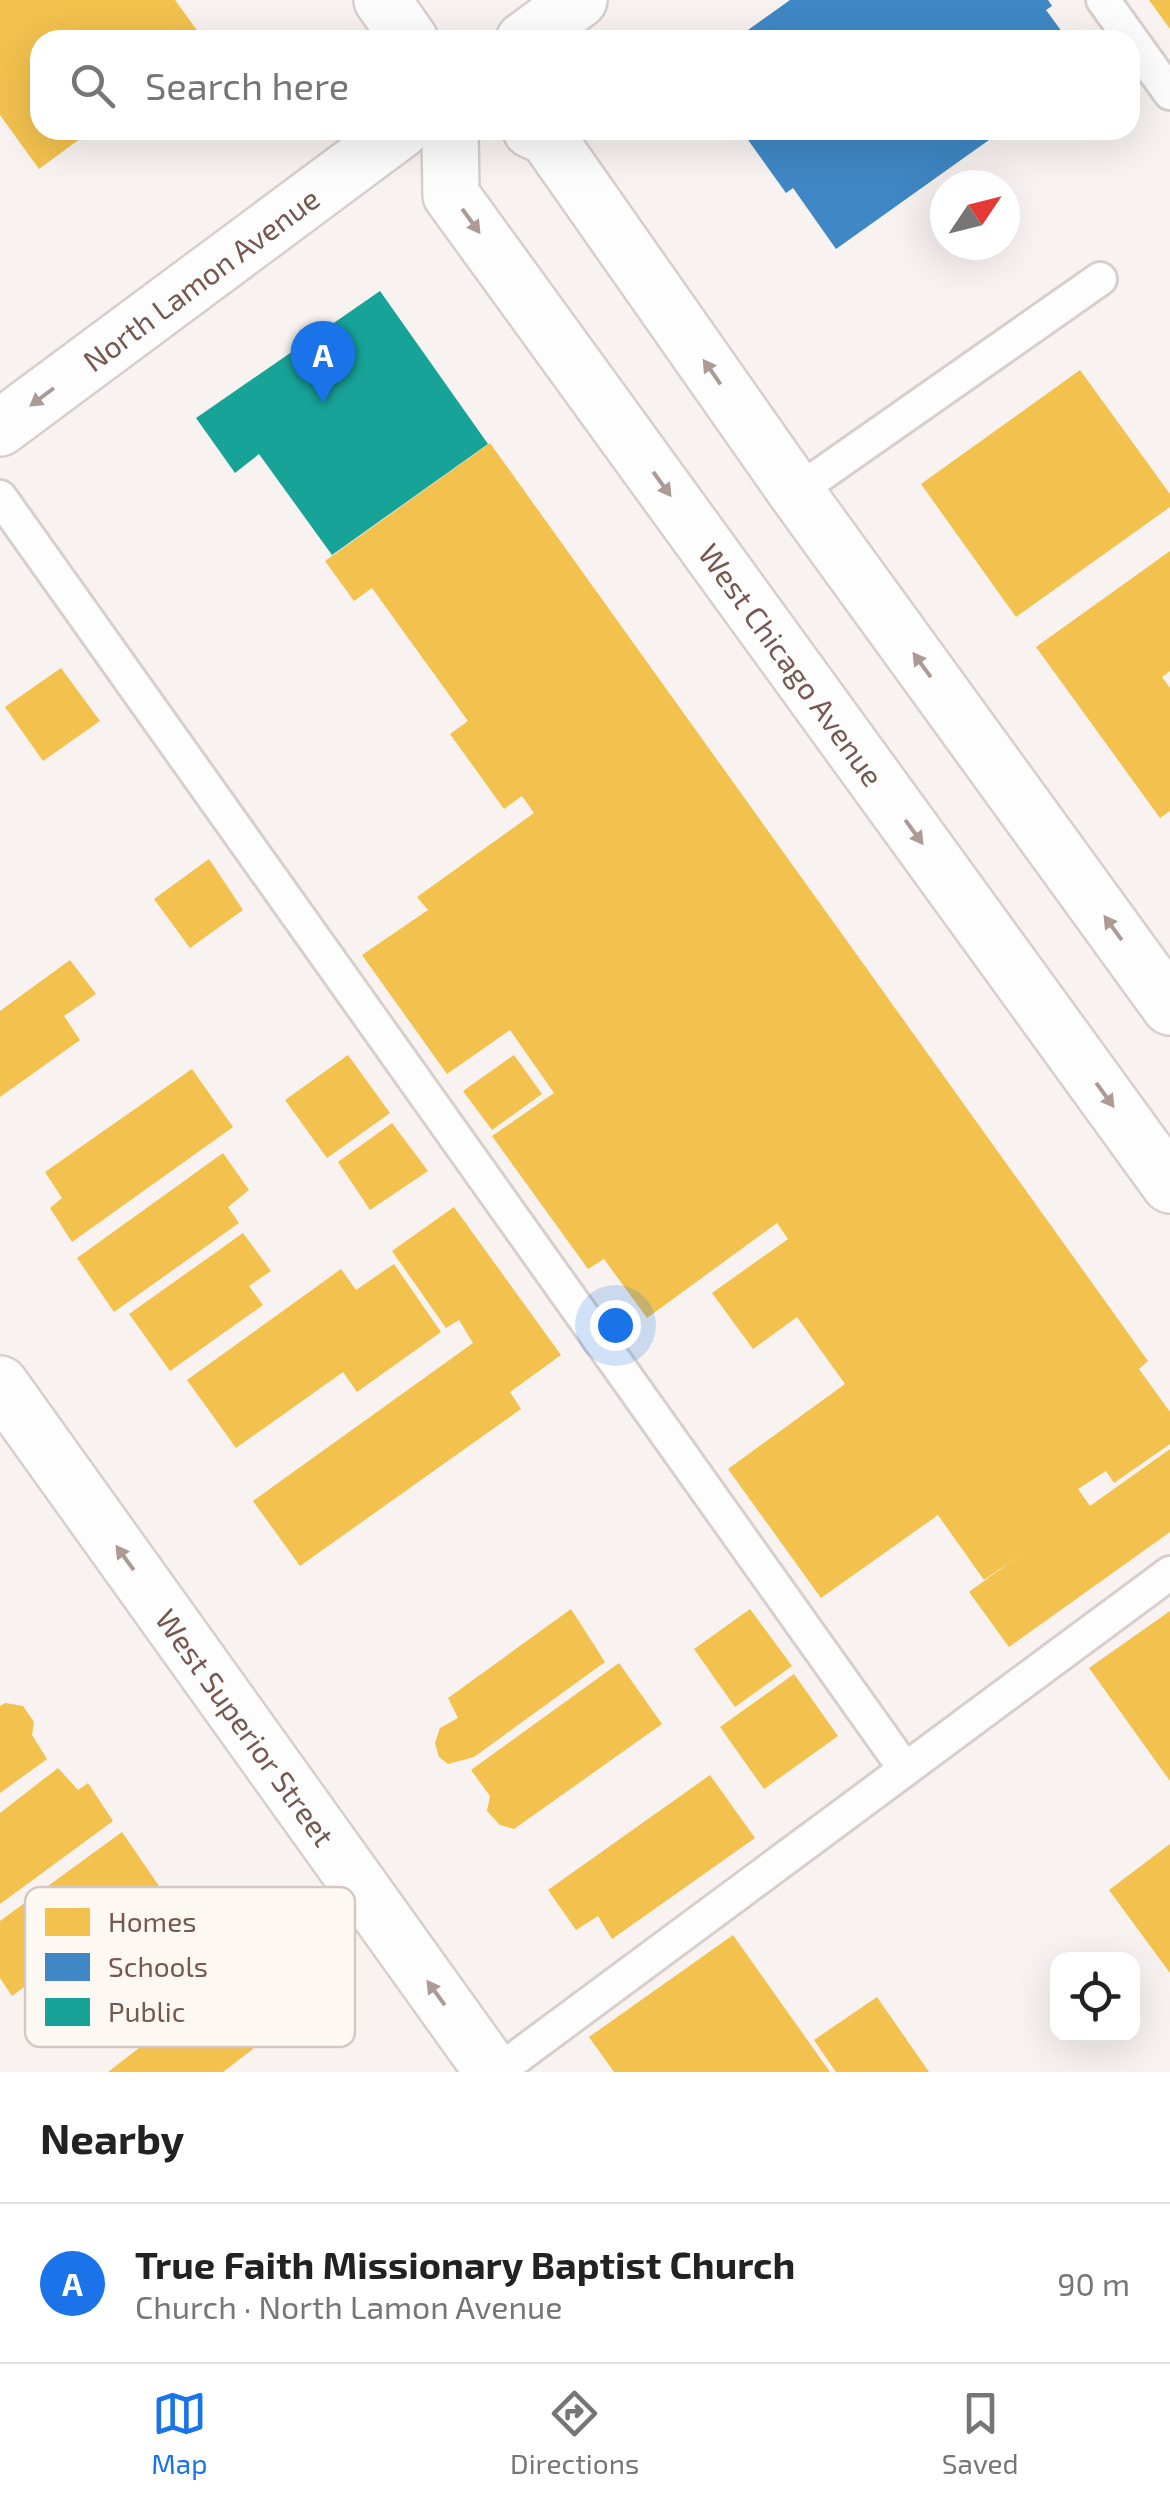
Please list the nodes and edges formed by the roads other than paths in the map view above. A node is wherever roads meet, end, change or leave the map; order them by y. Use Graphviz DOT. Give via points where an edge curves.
graph roads {
  1 [pos="382,0"];
  2 [pos="579,0"];
  3 [pos="1103,0"];
  4 [pos="403,30"];
  5 [pos="538,30"];
  6 [pos="1125,30"];
  7 [pos="1140,51"];
  8 [pos="1170,92"];
  9 [pos="388,140"];
  10 [pos="450,140"];
  11 [pos="549,140"];
  12 [pos="1100,279"];
  13 [pos="0,428"];
  14 [pos="796,492"];
  15 [pos="0,497"];
  16 [pos="1170,1007"];
  17 [pos="1170,1185"];
  18 [pos="0,1384"];
  19 [pos="1170,1573"];
  20 [pos="905,1769"];
  21 [pos="495,2072"];
  1 -- 4 [label="main road"];
  2 -- 5 [label="main road"];
  3 -- 6 [label="lane"];
  7 -- 8 [label="lane"];
  9 -- 13 [label="main road, North Lamon Avenue, one-way"];
  10 -- 17 [label="main road, West Chicago Avenue, one-way" via="452,195"];
  14 -- 11 [label="main road, one-way"];
  12 -- 14 [label="lane"];
  16 -- 14 [label="main road, one-way"];
  15 -- 20 [label="lane"];
  21 -- 18 [label="main road, West Superior Street, one-way"];
  19 -- 20 [label="lane"];
  20 -- 21 [label="lane"];
}
